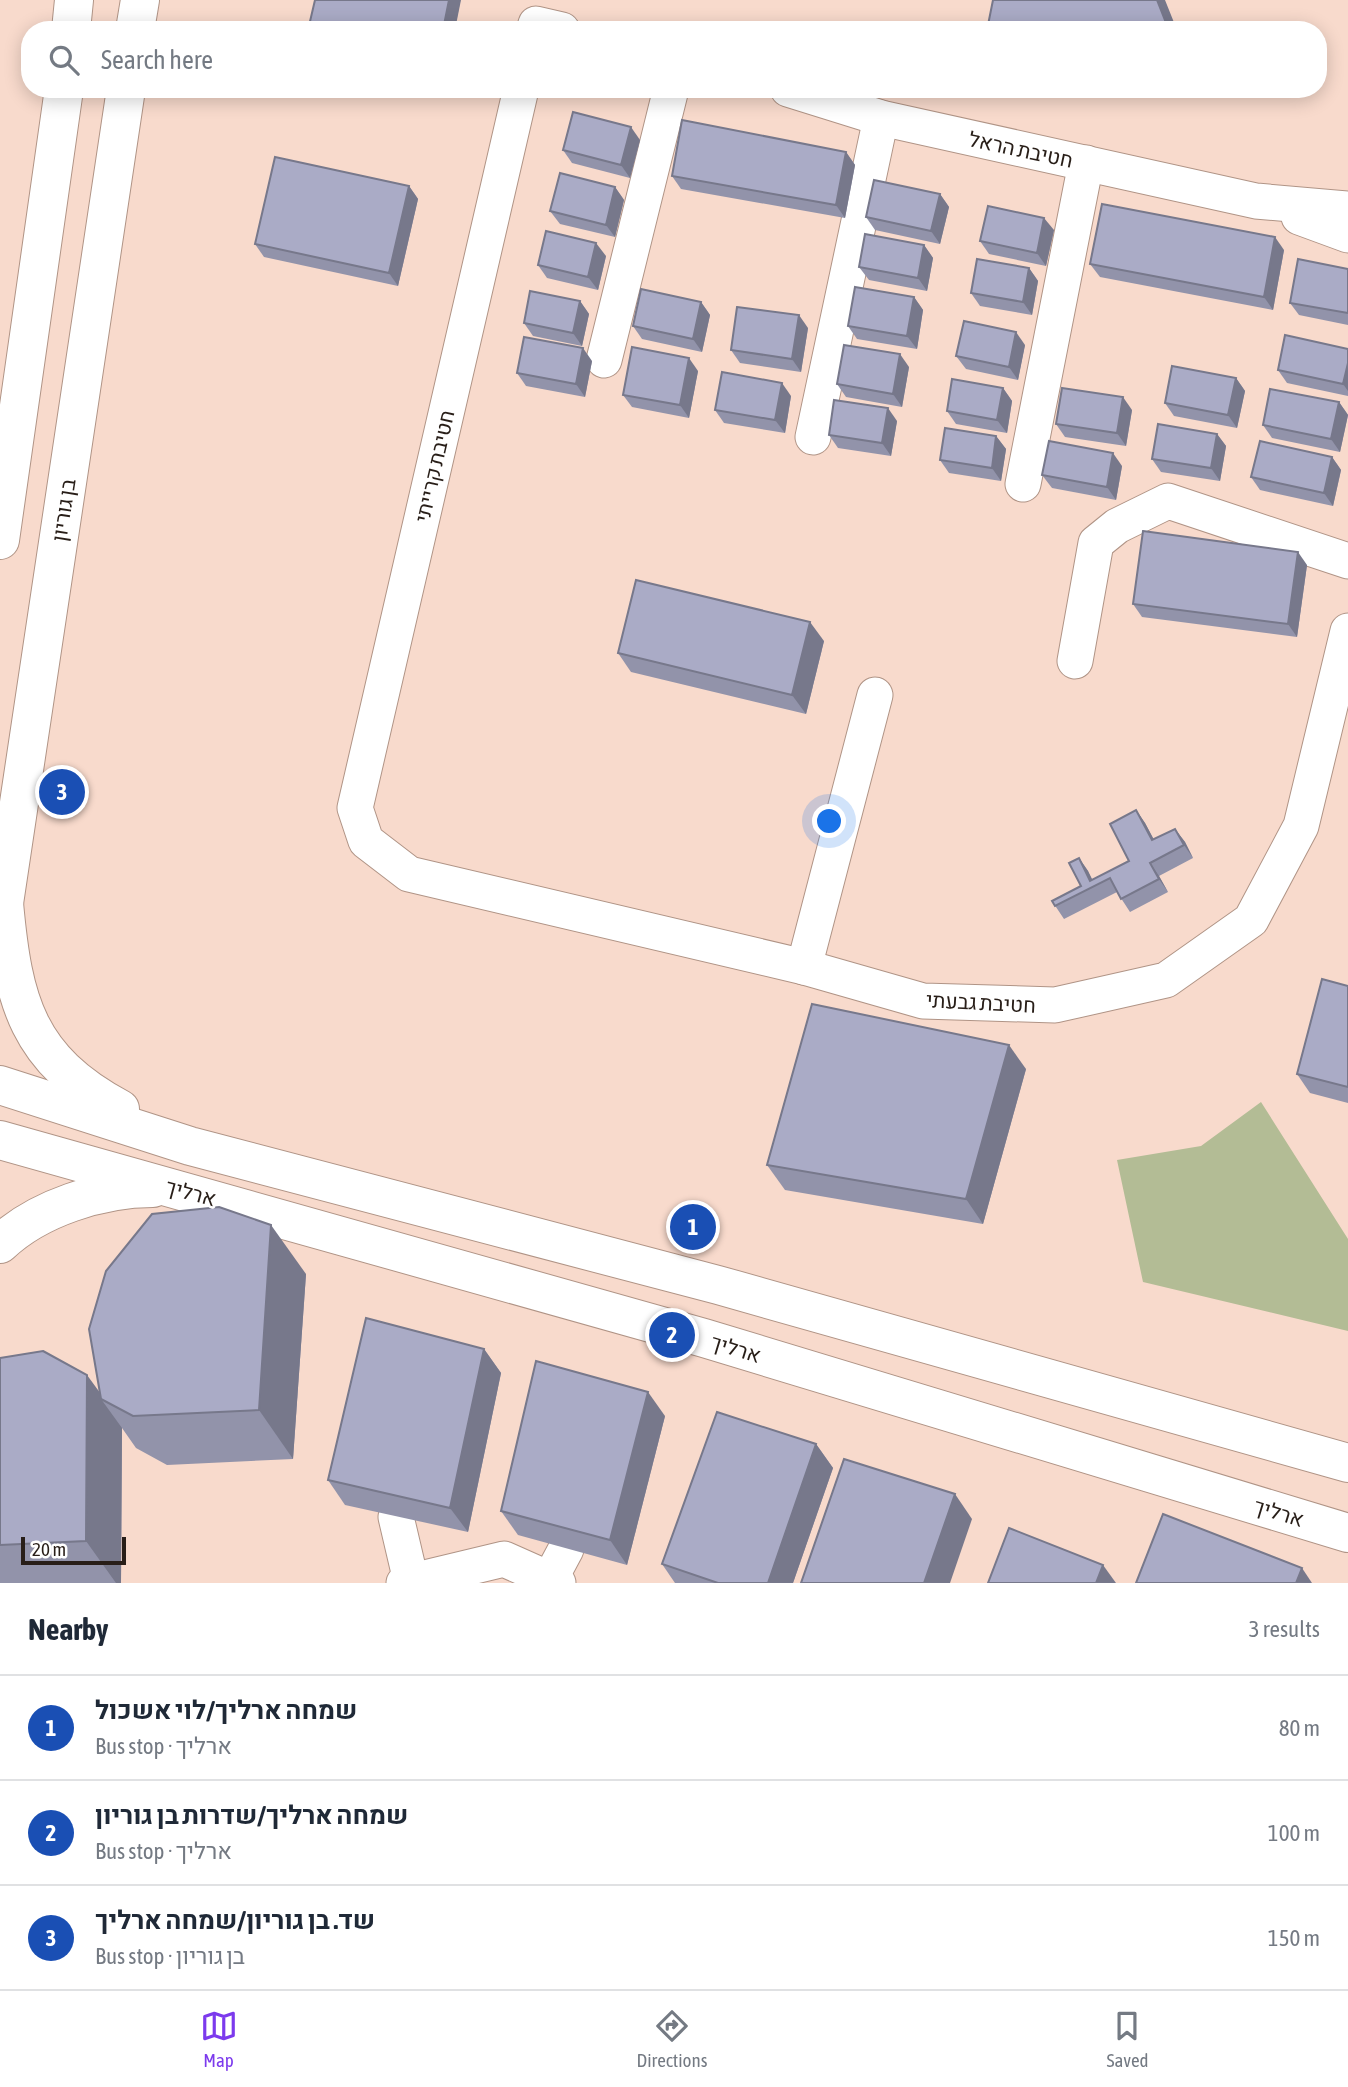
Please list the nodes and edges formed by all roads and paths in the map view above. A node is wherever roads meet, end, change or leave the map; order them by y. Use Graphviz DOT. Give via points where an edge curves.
graph roads {
  1 [pos="74,0"];
  2 [pos="140,0"];
  3 [pos="72,21"];
  4 [pos="136,21"];
  5 [pos="63,98"];
  6 [pos="125,98"];
  7 [pos="519,98"];
  8 [pos="669,98"];
  9 [pos="817,98"];
  10 [pos="881,118"];
  11 [pos="1086,163"];
  12 [pos="1256,201"];
  13 [pos="1348,209"];
  14 [pos="1348,235"];
  15 [pos="604,360"];
  16 [pos="813,437"];
  17 [pos="1023,484"];
  18 [pos="0,540"];
  19 [pos="1348,561"];
  20 [pos="1348,631"];
  21 [pos="1075,661"];
  22 [pos="875,695"];
  23 [pos="366,841"];
  24 [pos="2,915"];
  25 [pos="804,967"];
  26 [pos="0,1085"];
  27 [pos="0,1140"];
  28 [pos="190,1146"];
  29 [pos="175,1188"];
  30 [pos="0,1244"];
  31 [pos="1348,1462"];
  32 [pos="396,1517"];
  33 [pos="1348,1533"];
  34 [pos="566,1549"];
  35 [pos="554,1581"];
  36 [pos="407,1582"];
  1 -- 3 [label="street"];
  2 -- 4 [label="street"];
  5 -- 18 [label="street"];
  6 -- 24 [label="street, בן גוריון"];
  7 -- 23 [label="street, חטיבת קרייתי" via="355,808"];
  8 -- 15 [label="street"];
  9 -- 10 [label="street, חטיבת הראל"];
  10 -- 11 [label="street, חטיבת הראל"];
  10 -- 16 [label="street"];
  11 -- 12 [label="street, חטיבת הראל"];
  11 -- 17 [label="street"];
  12 -- 13 [label="street, חטיבת הראל"];
  12 -- 14 [label="street, חטיבת הראל"];
  19 -- 21 [label="street" via="1168,501 1117,526 1096,543"];
  20 -- 25 [label="street, חטיבת גבעתי" via="1301,825 1251,920 1166,980 1055,1005 923,1001"];
  22 -- 25 [label="street"];
  23 -- 25 [label="street, חטיבת גבעתי" via="409,874"];
  24 -- 28 [label="street, בן גוריון" via="16,987 44,1050 65,1074 96,1096"];
  26 -- 28 [label="street, ארליך"];
  27 -- 29 [label="street, ארליך"];
  28 -- 31 [label="street, ארליך" via="732,1289"];
  29 -- 30 [label="street" via="119,1191 82,1199 29,1223"];
  29 -- 33 [label="street, ארליך" via="704,1338"];
  32 -- 36 [label="street"];
  34 -- 35 [label="street"];
  35 -- 36 [label="street" via="504,1559"];
}
